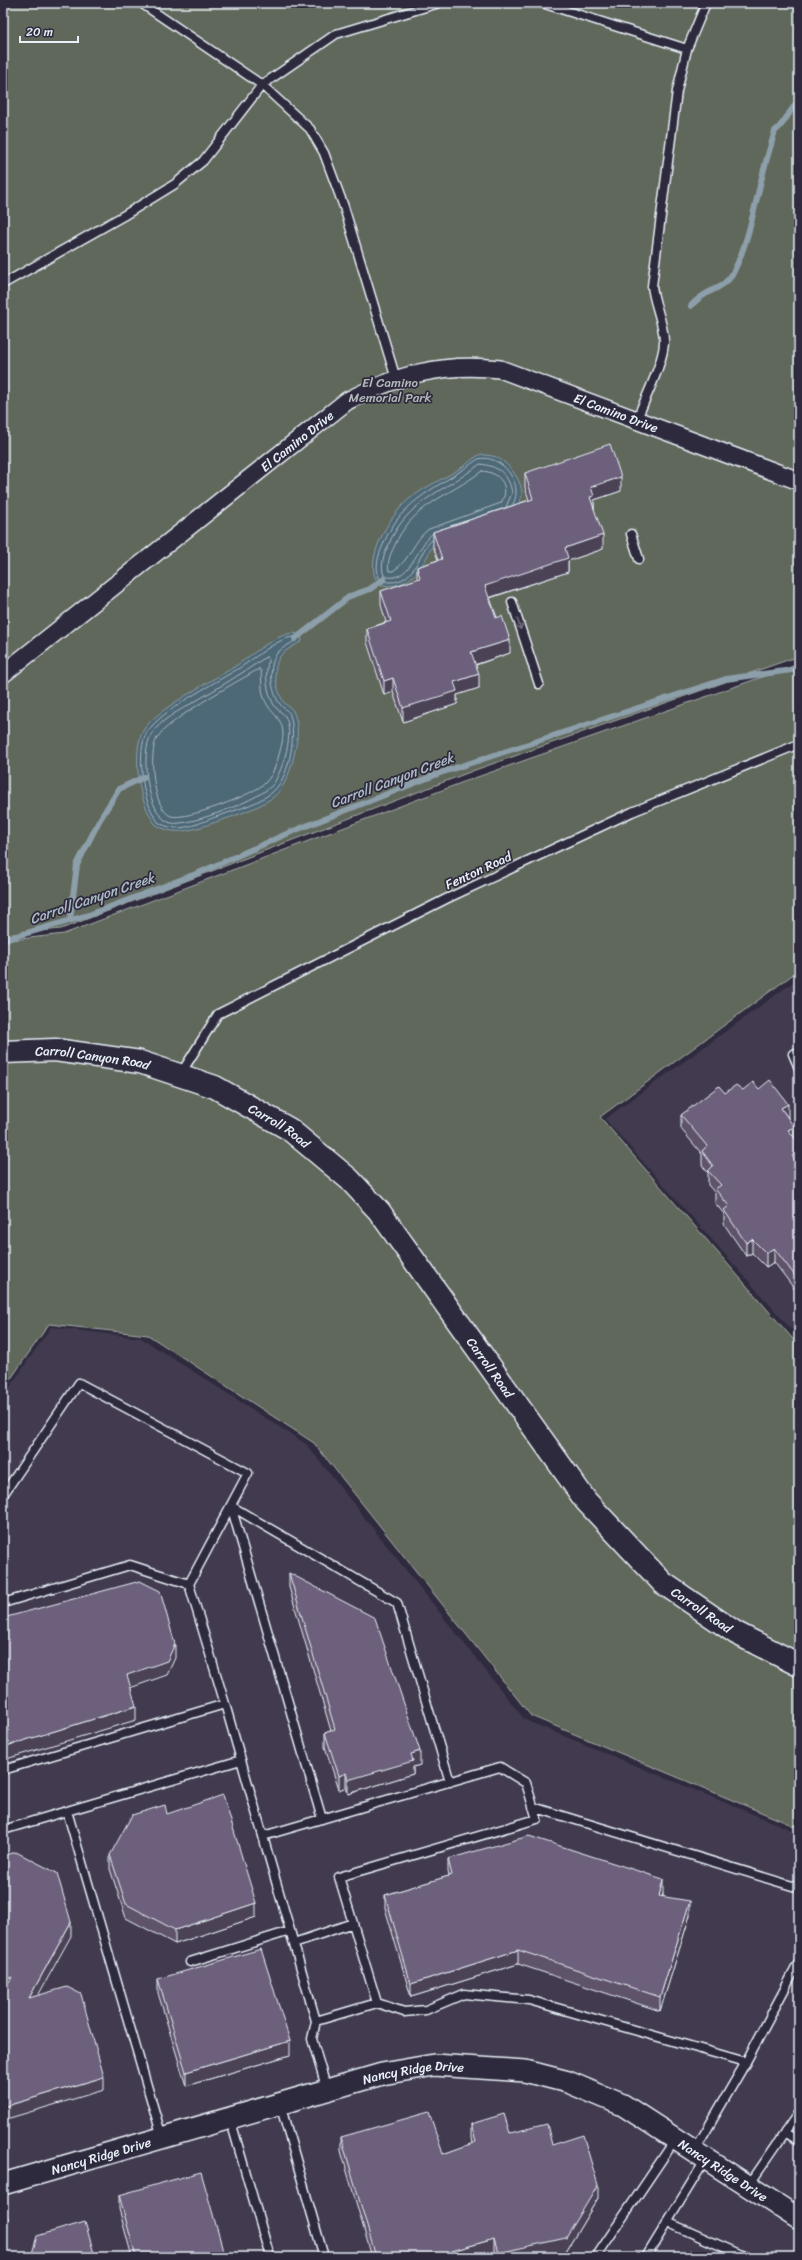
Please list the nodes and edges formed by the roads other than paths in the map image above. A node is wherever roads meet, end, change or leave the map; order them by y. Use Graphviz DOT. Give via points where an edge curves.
graph roads {
  1 [pos="141,3"];
  2 [pos="439,3"];
  3 [pos="542,3"];
  4 [pos="706,3"];
  5 [pos="687,49"];
  6 [pos="262,85"];
  7 [pos="3,284"];
  8 [pos="396,379"];
  9 [pos="636,421"];
  10 [pos="799,481"];
  11 [pos="631,534"];
  12 [pos="639,559"];
  13 [pos="512,602"];
  14 [pos="3,674"];
  15 [pos="539,684"];
  16 [pos="799,744"];
  17 [pos="3,1052"];
  18 [pos="799,1052"];
  19 [pos="799,1068"];
  20 [pos="179,1076"];
  21 [pos="3,1495"];
  22 [pos="231,1506"];
  23 [pos="189,1584"];
  24 [pos="3,1602"];
  25 [pos="799,1665"];
  26 [pos="225,1704"];
  27 [pos="241,1760"];
  28 [pos="3,1770"];
  29 [pos="450,1782"];
  30 [pos="533,1807"];
  31 [pos="67,1811"];
  32 [pos="322,1819"];
  33 [pos="3,1830"];
  34 [pos="263,1836"];
  35 [pos="799,1888"];
  36 [pos="353,1923"];
  37 [pos="290,1931"];
  38 [pos="294,1943"];
  39 [pos="190,1962"];
  40 [pos="799,1962"];
  41 [pos="377,2003"];
  42 [pos="316,2021"];
  43 [pos="746,2062"];
  44 [pos="327,2090"];
  45 [pos="280,2104"];
  46 [pos="799,2112"];
  47 [pos="230,2118"];
  48 [pos="785,2132"];
  49 [pos="162,2137"];
  50 [pos="675,2139"];
  51 [pos="799,2141"];
  52 [pos="700,2154"];
  53 [pos="3,2184"];
  54 [pos="749,2185"];
  55 [pos="799,2219"];
  56 [pos="667,2222"];
  57 [pos="270,2257"];
  58 [pos="324,2257"];
  59 [pos="596,2257"];
  60 [pos="646,2257"];
  61 [pos="746,2257"];
  1 -- 6 [label="lane"];
  2 -- 6 [label="lane" via="336,34"];
  3 -- 5 [label="lane"];
  4 -- 5 [label="lane"];
  5 -- 9 [label="lane" via="677,92 652,286 664,340 662,354"];
  6 -- 7 [label="lane" via="203,161 175,184"];
  6 -- 8 [label="lane" via="310,129 324,153 344,207"];
  8 -- 9 [label="street, El Camino Drive" via="455,366 500,369"];
  8 -- 14 [label="street, El Camino Drive" via="347,401"];
  9 -- 10 [label="street, El Camino Drive"];
  11 -- 12 [label="lane"];
  13 -- 15 [label="lane, one-way"];
  16 -- 20 [label="lane, Fenton Road" via="632,812 446,899 218,1014"];
  17 -- 20 [label="main road, Carroll Canyon Road" via="55,1050 140,1062"];
  18 -- 19 [label="lane" via="793,1054"];
  20 -- 25 [label="main road, Carroll Road" via="214,1087 272,1118 349,1179 379,1211 586,1501 663,1583 736,1633"];
  21 -- 22 [label="lane" via="79,1383 248,1473"];
  22 -- 23 [label="lane"];
  22 -- 29 [label="lane" via="397,1603"];
  22 -- 32 [label="lane"];
  23 -- 24 [label="lane" via="130,1565"];
  23 -- 26 [label="lane"];
  26 -- 27 [label="lane"];
  26 -- 28 [label="lane"];
  27 -- 31 [label="lane"];
  27 -- 34 [label="lane"];
  29 -- 30 [label="lane" via="500,1767 526,1783"];
  29 -- 32 [label="lane"];
  30 -- 35 [label="lane"];
  30 -- 36 [label="lane" via="537,1819 339,1877"];
  31 -- 33 [label="lane"];
  31 -- 49 [label="lane"];
  32 -- 34 [label="lane"];
  34 -- 37 [label="lane"];
  36 -- 38 [label="lane"];
  36 -- 41 [label="lane"];
  37 -- 38 [label="lane"];
  37 -- 39 [label="lane"];
  38 -- 42 [label="lane"];
  40 -- 43 [label="lane"];
  41 -- 42 [label="lane"];
  41 -- 43 [label="lane" via="404,2012 426,2010 464,1994 529,2000"];
  42 -- 44 [label="lane" via="312,2038"];
  43 -- 52 [label="lane"];
  44 -- 45 [label="street, Nancy Ridge Drive"];
  44 -- 50 [label="street, Nancy Ridge Drive" via="382,2074 434,2064 525,2071 568,2082 622,2105"];
  45 -- 47 [label="street, Nancy Ridge Drive"];
  45 -- 58 [label="lane"];
  46 -- 48 [label="lane"];
  47 -- 49 [label="street, Nancy Ridge Drive"];
  47 -- 57 [label="lane"];
  48 -- 51 [label="lane"];
  48 -- 54 [label="lane"];
  49 -- 53 [label="street, Nancy Ridge Drive"];
  50 -- 52 [label="street, Nancy Ridge Drive"];
  50 -- 59 [label="lane"];
  52 -- 54 [label="street, Nancy Ridge Drive"];
  52 -- 56 [label="lane"];
  54 -- 55 [label="street, Nancy Ridge Drive"];
  56 -- 60 [label="lane"];
  56 -- 61 [label="lane"];
}
